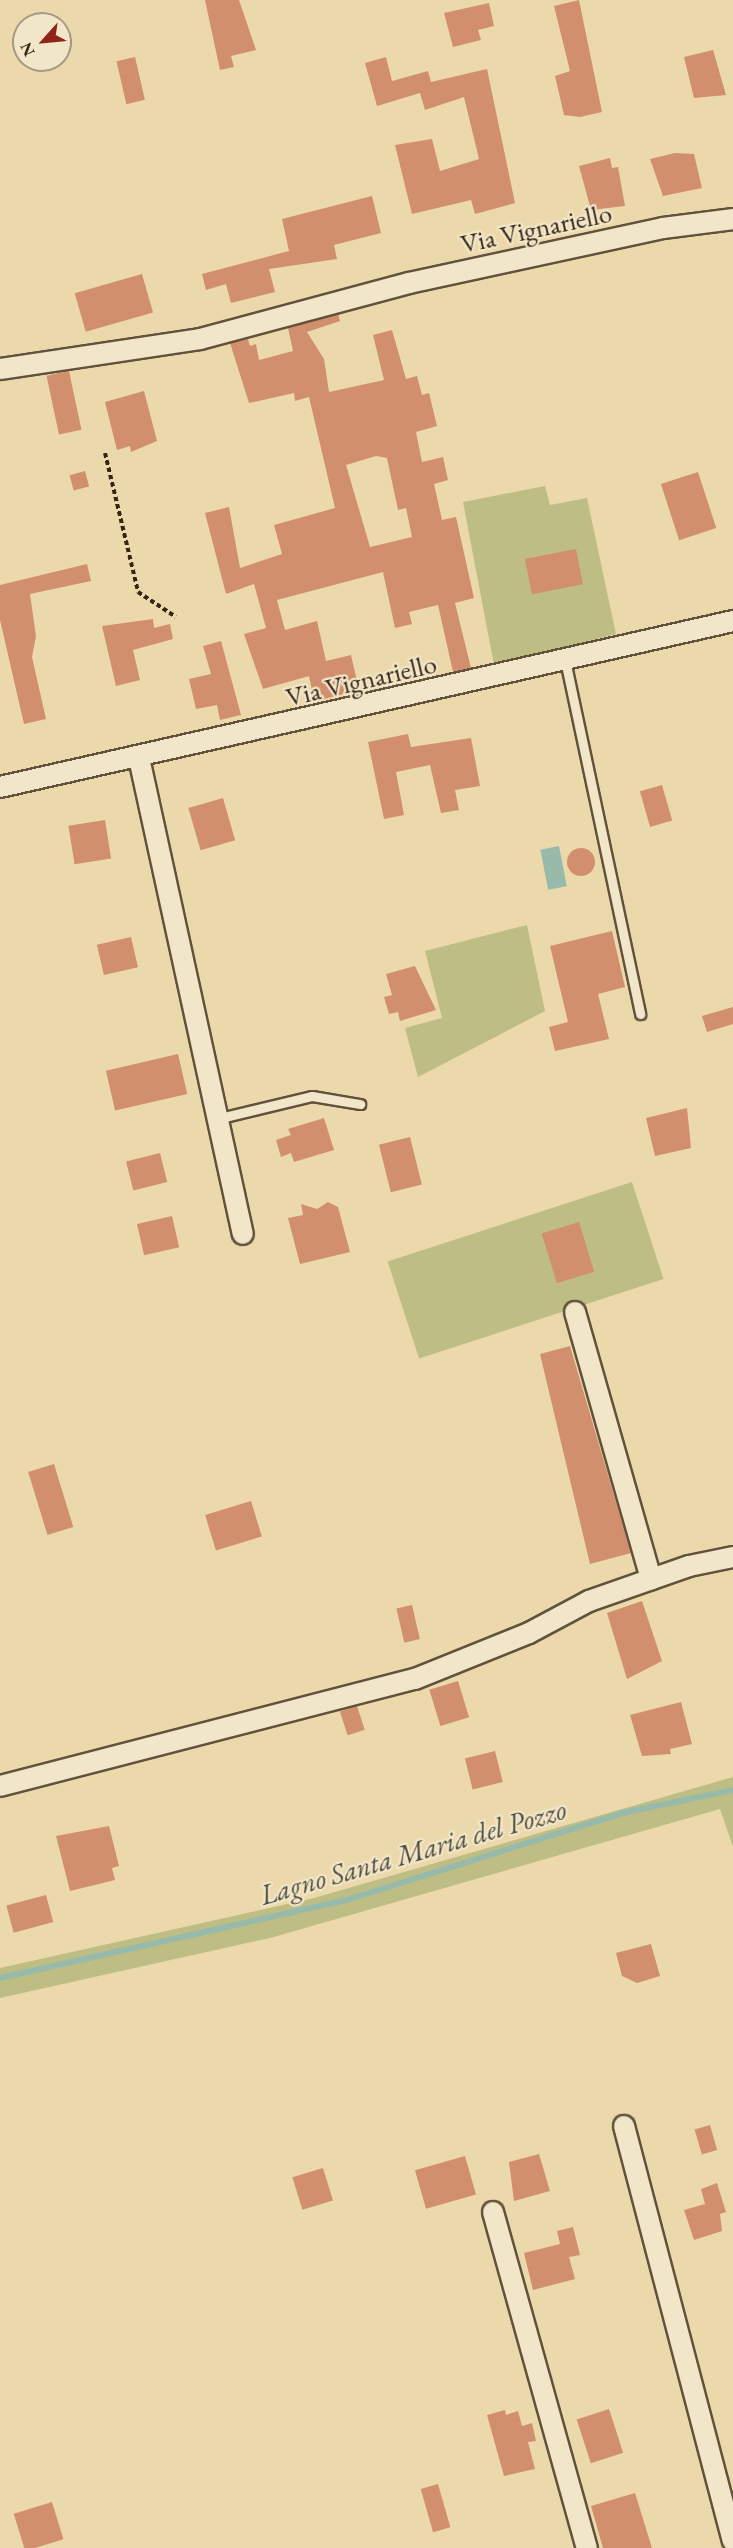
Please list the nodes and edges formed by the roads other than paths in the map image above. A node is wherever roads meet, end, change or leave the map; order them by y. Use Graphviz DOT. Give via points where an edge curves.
graph roads {
  1 [pos="733,219"];
  2 [pos="0,369"];
  3 [pos="733,621"];
  4 [pos="565,660"];
  5 [pos="139,758"];
  6 [pos="0,787"];
  7 [pos="640,1014"];
  8 [pos="360,1104"];
  9 [pos="216,1119"];
  10 [pos="243,1234"];
  11 [pos="575,1312"];
  12 [pos="733,1557"];
  13 [pos="651,1579"];
  14 [pos="0,1786"];
  15 [pos="624,2126"];
  16 [pos="493,2212"];
  17 [pos="733,2541"];
  18 [pos="587,2548"];
  1 -- 2 [label="street, Via Vignariello" via="663,228 410,283 200,339"];
  3 -- 4 [label="street, Via Vignariello"];
  4 -- 5 [label="street, Via Vignariello"];
  4 -- 7 [label="lane"];
  5 -- 6 [label="street, Via Vignariello"];
  5 -- 9 [label="street"];
  8 -- 9 [label="lane" via="312,1096"];
  9 -- 10 [label="street"];
  11 -- 13 [label="street"];
  12 -- 13 [label="street"];
  13 -- 14 [label="street" via="589,1600 529,1634 416,1679"];
  15 -- 17 [label="street"];
  16 -- 18 [label="street"];
}
